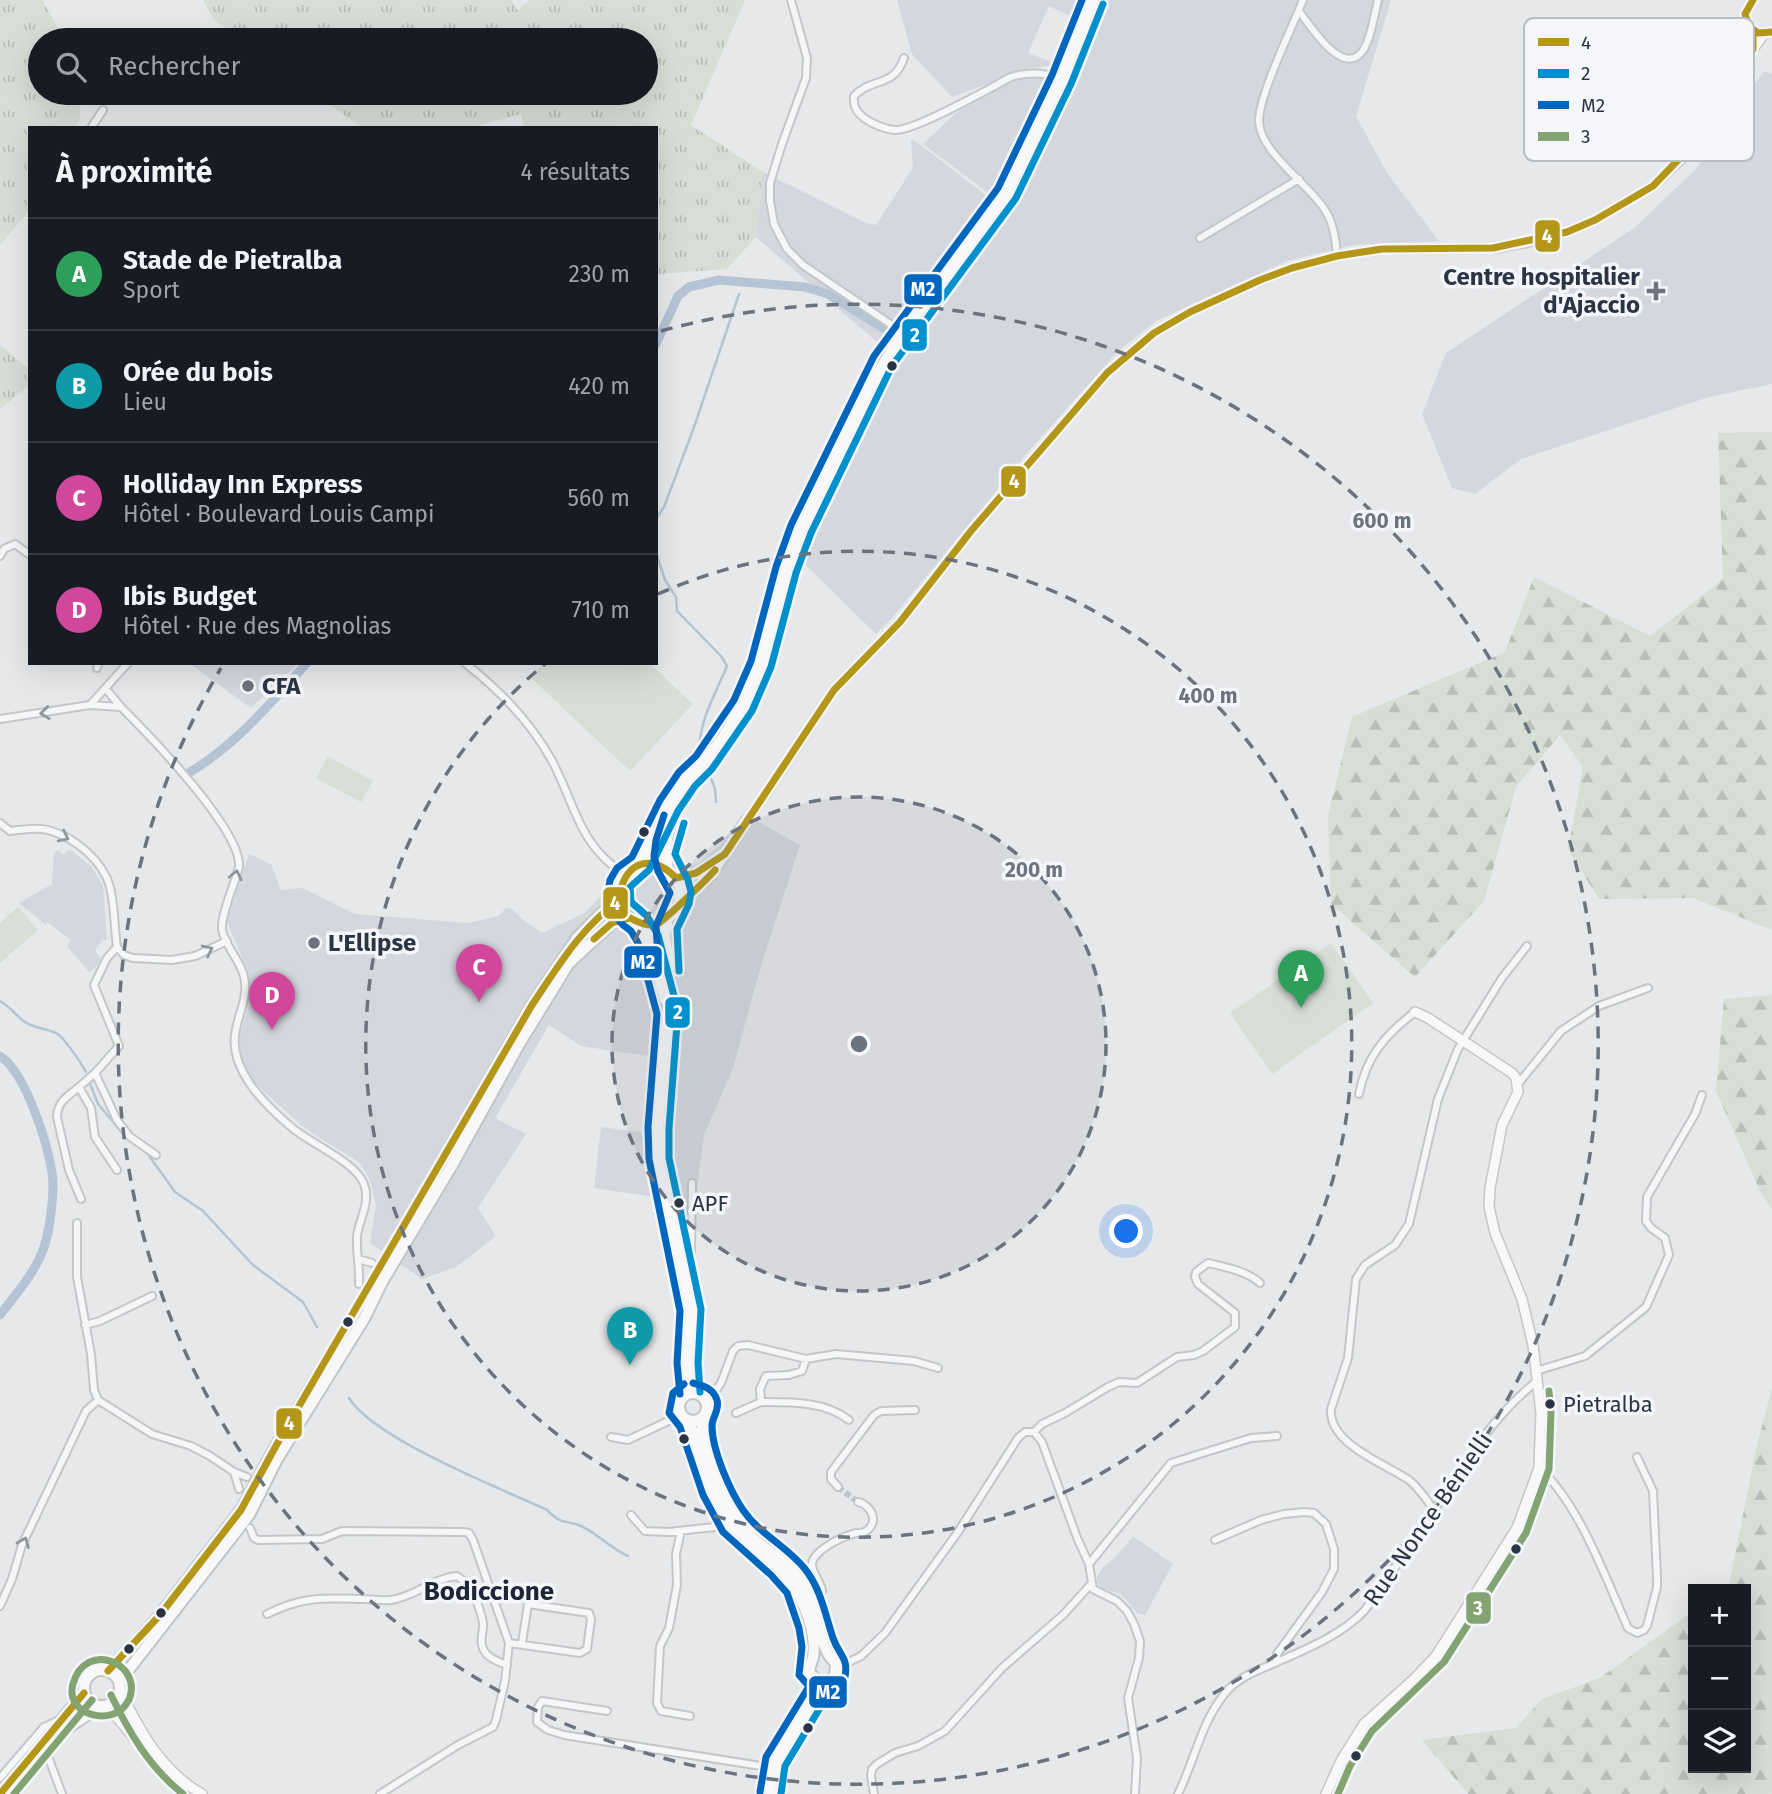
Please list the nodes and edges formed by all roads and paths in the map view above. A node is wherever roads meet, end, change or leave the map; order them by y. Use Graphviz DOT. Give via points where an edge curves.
graph roads {
  1 [pos="791,0"];
  2 [pos="1093,0"];
  3 [pos="1303,0"];
  4 [pos="1378,0"];
  5 [pos="1750,1"];
  6 [pos="1298,11"];
  7 [pos="1746,18"];
  8 [pos="1768,33"];
  9 [pos="1754,48"];
  10 [pos="904,58"];
  11 [pos="1062,79"];
  12 [pos="103,110"];
  13 [pos="92,126"];
  14 [pos="1680,161"];
  15 [pos="1299,179"];
  16 [pos="1200,238"];
  17 [pos="1337,256"];
  18 [pos="902,334"];
  19 [pos="28,554"];
  20 [pos="0,556"];
  21 [pos="126,665"];
  22 [pos="468,665"];
  23 [pos="106,689"];
  24 [pos="90,705"];
  25 [pos="121,707"];
  26 [pos="0,719"];
  27 [pos="704,763"];
  28 [pos="0,823"];
  29 [pos="725,854"];
  30 [pos="640,864"];
  31 [pos="668,869"];
  32 [pos="625,875"];
  33 [pos="677,878"];
  34 [pos="619,900"];
  35 [pos="678,905"];
  36 [pos="668,918"];
  37 [pos="635,920"];
  38 [pos="227,941"];
  39 [pos="1527,946"];
  40 [pos="117,947"];
  41 [pos="1648,988"];
  42 [pos="1415,1012"];
  43 [pos="668,1013"];
  44 [pos="1462,1041"];
  45 [pos="95,1073"];
  46 [pos="1518,1084"];
  47 [pos="79,1087"];
  48 [pos="1359,1094"];
  49 [pos="1702,1095"];
  50 [pos="156,1155"];
  51 [pos="117,1170"];
  52 [pos="692,1183"];
  53 [pos="81,1199"];
  54 [pos="77,1223"];
  55 [pos="358,1259"];
  56 [pos="372,1263"];
  57 [pos="682,1266"];
  58 [pos="1260,1283"];
  59 [pos="359,1284"];
  60 [pos="152,1296"];
  61 [pos="85,1325"];
  62 [pos="806,1359"];
  63 [pos="938,1368"];
  64 [pos="1536,1376"];
  65 [pos="690,1393"];
  66 [pos="98,1399"];
  67 [pos="761,1402"];
  68 [pos="707,1403"];
  69 [pos="915,1410"];
  70 [pos="736,1413"];
  71 [pos="685,1418"];
  72 [pos="702,1419"];
  73 [pos="849,1420"];
  74 [pos="1034,1432"];
  75 [pos="1277,1436"];
  76 [pos="611,1437"];
  77 [pos="1637,1457"];
  78 [pos="1539,1468"];
  79 [pos="233,1472"];
  80 [pos="247,1477"];
  81 [pos="838,1487"];
  82 [pos="239,1489"];
  83 [pos="858,1502"];
  84 [pos="1434,1510"];
  85 [pos="631,1515"];
  86 [pos="735,1525"];
  87 [pos="250,1528"];
  88 [pos="681,1531"];
  89 [pos="1215,1540"];
  90 [pos="1089,1564"];
  91 [pos="1091,1584"];
  92 [pos="811,1603"];
  93 [pos="0,1606"];
  94 [pos="267,1614"];
  95 [pos="509,1643"];
  96 [pos="522,1643"];
  97 [pos="828,1656"];
  98 [pos="813,1659"];
  99 [pos="1276,1662"];
  100 [pos="507,1665"];
  101 [pos="837,1668"];
  102 [pos="108,1671"];
  103 [pos="823,1683"];
  104 [pos="119,1686"];
  105 [pos="84,1693"];
  106 [pos="103,1706"];
  107 [pos="607,1710"];
  108 [pos="690,1716"];
  109 [pos="64,1718"];
  110 [pos="46,1751"];
  111 [pos="774,1768"];
  112 [pos="0,1778"];
  113 [pos="0,1794"];
  114 [pos="10,1794"];
  115 [pos="62,1794"];
  116 [pos="182,1794"];
  117 [pos="202,1794"];
  118 [pos="380,1794"];
  119 [pos="770,1794"];
  120 [pos="874,1794"];
  121 [pos="1135,1794"];
  122 [pos="1178,1794"];
  123 [pos="1326,1794"];
  1 -- 18 [label="street" via="807,58 806,78 770,183 774,224 787,249 803,265"];
  2 -- 11 [label="main road"];
  3 -- 6 [label="street"];
  4 -- 6 [label="street" via="1364,49 1348,59 1332,52"];
  5 -- 7 [label="main road"];
  6 -- 15 [label="street" via="1259,119 1268,146"];
  8 -- 9 [label="main road"];
  10 -- 11 [label="street" via="892,78 853,96 857,112 867,121 896,131 914,127 1011,77 1042,73"];
  11 -- 18 [label="main road" via="1007,193"];
  12 -- 13 [label="street"];
  14 -- 17 [label="main road" via="1653,186 1595,220 1528,243"];
  15 -- 16 [label="street"];
  15 -- 17 [label="street" via="1330,220"];
  17 -- 29 [label="main road" via="1260,280 1190,313 1154,333 1107,373 971,531 900,622 834,690"];
  18 -- 27 [label="main road" via="874,379 802,529 761,664 743,705"];
  19 -- 20 [label="street" via="15,544 4,548"];
  21 -- 23 [label="street"];
  22 -- 32 [label="street" via="529,727 551,760 593,848"];
  23 -- 24 [label="street"];
  23 -- 25 [label="street"];
  24 -- 25 [label="street"];
  24 -- 26 [label="street, one-way"];
  38 -- 25 [label="street, one-way" via="222,926 239,861 231,841 157,742"];
  27 -- 30 [label="main road" via="669,806"];
  27 -- 31 [label="main road" via="665,841"];
  28 -- 40 [label="street, one-way" via="10,831 49,830 91,855 109,883"];
  29 -- 33 [label="main road" via="696,873"];
  29 -- 35 [label="main road" via="711,876"];
  30 -- 31 [label="main road" via="655,863"];
  30 -- 32 [label="main road"];
  31 -- 33 [label="main road"];
  32 -- 34 [label="main road"];
  33 -- 35 [label="main road"];
  34 -- 37 [label="main road"];
  34 -- 102 [label="main road" via="577,938 532,1005 241,1510 180,1590"];
  35 -- 36 [label="main road"];
  36 -- 37 [label="main road" via="654,924"];
  36 -- 43 [label="main road"];
  37 -- 43 [label="main road" via="648,939"];
  37 -- 104 [label="main road" via="612,923 569,963 249,1515"];
  40 -- 38 [label="street, one-way" via="133,958 172,960 195,956"];
  38 -- 55 [label="street" via="245,979 246,994 234,1039 240,1066 256,1092 288,1125 358,1173 366,1196 357,1234"];
  39 -- 44 [label="street"];
  40 -- 45 [label="street" via="94,985 119,1046"];
  41 -- 46 [label="street" via="1599,1006 1562,1031"];
  42 -- 44 [label="main road"];
  42 -- 48 [label="street" via="1371,1057"];
  43 -- 57 [label="main road" via="659,1159"];
  44 -- 46 [label="main road" via="1512,1073"];
  44 -- 84 [label="street" via="1438,1099 1409,1224 1395,1245 1365,1265 1356,1279 1348,1358 1330,1417 1342,1438 1411,1482"];
  45 -- 47 [label="street"];
  45 -- 50 [label="street" via="117,1120 129,1136"];
  46 -- 64 [label="main road" via="1502,1125 1489,1207 1522,1299"];
  47 -- 51 [label="street" via="91,1108 95,1138"];
  47 -- 53 [label="street" via="61,1102 57,1117"];
  49 -- 64 [label="street" via="1647,1197 1646,1221 1665,1238 1669,1255 1646,1307 1585,1356"];
  52 -- 57 [label="street" via="691,1251"];
  54 -- 61 [label="street" via="77,1277"];
  55 -- 56 [label="street"];
  55 -- 59 [label="street"];
  57 -- 65 [label="main road" via="691,1310"];
  58 -- 74 [label="street" via="1217,1265 1202,1265 1195,1277 1198,1284 1235,1313 1236,1327 1203,1351 1177,1357 1138,1383 1119,1382 1108,1387"];
  60 -- 61 [label="street"];
  61 -- 66 [label="street"];
  62 -- 63 [label="street" via="836,1354 914,1361"];
  62 -- 67 [label="street" via="802,1371 766,1376"];
  62 -- 68 [label="street" via="738,1346"];
  64 -- 78 [label="main road" via="1541,1413"];
  64 -- 84 [label="street, Rue Nonce Bénielli" via="1494,1423"];
  65 -- 68 [label="main road"];
  65 -- 71 [label="main road" via="680,1402"];
  66 -- 79 [label="street" via="152,1434 191,1446"];
  93 -- 66 [label="street, one-way" via="22,1545 86,1411"];
  67 -- 70 [label="street"];
  67 -- 73 [label="street" via="819,1407"];
  68 -- 72 [label="main road"];
  69 -- 81 [label="street" via="874,1415 831,1472"];
  71 -- 72 [label="main road"];
  71 -- 76 [label="street" via="628,1440"];
  71 -- 86 [label="main road" via="713,1491"];
  72 -- 86 [label="main road" via="719,1486"];
  74 -- 90 [label="street" via="1042,1442"];
  74 -- 101 [label="street" via="1018,1438 885,1633 861,1656"];
  75 -- 90 [label="street" via="1251,1438 1171,1464"];
  77 -- 78 [label="street" via="1653,1491 1657,1587 1647,1626 1637,1633 1629,1628 1570,1507"];
  78 -- 123 [label="main road" via="1517,1528 1436,1656 1364,1724"];
  79 -- 80 [label="street"];
  79 -- 82 [label="street"];
  83 -- 92 [label="street" via="871,1510 871,1527 844,1536 814,1558 812,1565 822,1590"];
  84 -- 99 [label="street, Rue Nonce Bénielli" via="1357,1619"];
  85 -- 88 [label="street" via="645,1531"];
  86 -- 88 [label="street"];
  86 -- 92 [label="main road" via="782,1559 802,1582"];
  86 -- 98 [label="main road" via="796,1588 809,1625"];
  87 -- 95 [label="street" via="258,1540 322,1539 342,1531 469,1534"];
  88 -- 108 [label="street" via="677,1585 669,1628 660,1646 657,1703 661,1711"];
  89 -- 99 [label="street" via="1261,1520 1294,1513 1314,1513 1326,1524 1334,1549 1334,1569"];
  90 -- 91 [label="street"];
  91 -- 120 [label="street" via="1002,1668 945,1731 877,1764 871,1776"];
  91 -- 121 [label="street" via="1127,1611 1140,1641 1128,1698 1137,1758"];
  92 -- 97 [label="main road"];
  94 -- 100 [label="street" via="313,1597 391,1600 457,1576 470,1587 484,1625 481,1644 490,1658"];
  95 -- 96 [label="street"];
  95 -- 100 [label="street"];
  96 -- 96 [label="street" via="580,1653 587,1649 591,1619 589,1614 528,1604"];
  97 -- 98 [label="main road"];
  97 -- 101 [label="main road"];
  98 -- 103 [label="main road" via="811,1677"];
  99 -- 122 [label="street, Rue Nonce Bénielli" via="1237,1681 1219,1701"];
  100 -- 118 [label="street" via="493,1727"];
  101 -- 103 [label="main road" via="835,1677"];
  102 -- 104 [label="main road"];
  102 -- 105 [label="main road" via="91,1674"];
  103 -- 111 [label="main road"];
  104 -- 106 [label="main road" via="115,1700"];
  104 -- 117 [label="main road" via="167,1767"];
  105 -- 106 [label="main road" via="90,1702"];
  105 -- 109 [label="main road"];
  106 -- 110 [label="main road" via="66,1730"];
  106 -- 116 [label="main road"];
  107 -- 111 [label="street" via="542,1701 537,1722 564,1735"];
  109 -- 112 [label="street" via="44,1727"];
  109 -- 113 [label="main road"];
  110 -- 114 [label="main road"];
  110 -- 115 [label="street"];
  111 -- 119 [label="main road"];
}
